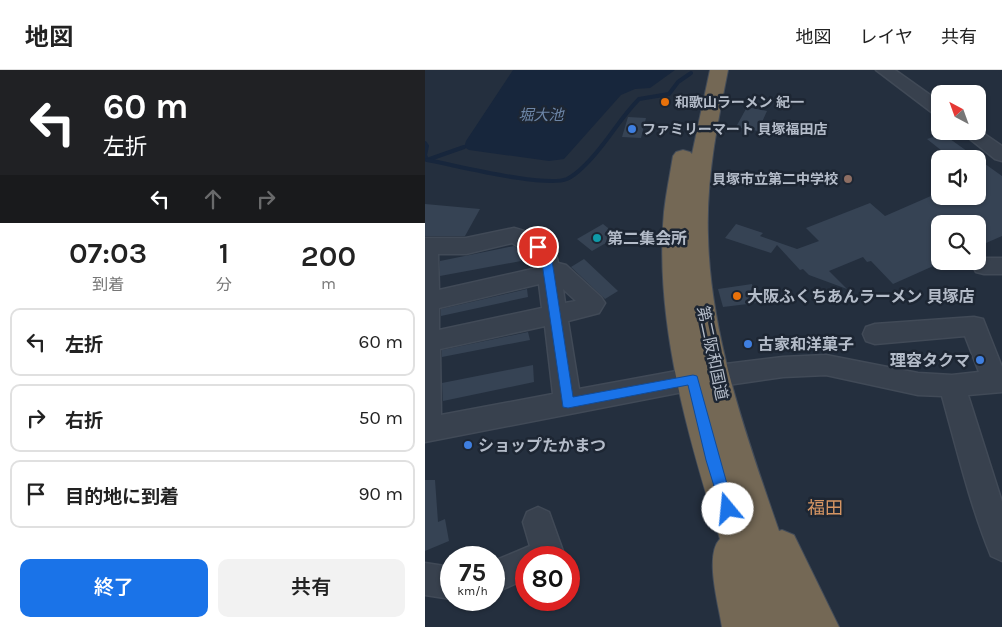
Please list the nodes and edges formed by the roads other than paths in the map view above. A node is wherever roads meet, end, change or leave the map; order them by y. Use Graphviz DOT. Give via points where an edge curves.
graph roads {
  1 [pos="702,70"];
  2 [pos="719,70"];
  3 [pos="884,70"];
  4 [pos="931,104"];
  5 [pos="981,140"];
  6 [pos="1002,155"];
  7 [pos="426,246"];
  8 [pos="549,275"];
  9 [pos="427,302"];
  10 [pos="555,315"];
  11 [pos="875,334"];
  12 [pos="427,342"];
  13 [pos="705,378"];
  14 [pos="999,381"];
  15 [pos="952,386"];
  16 [pos="568,403"];
  17 [pos="426,430"];
  18 [pos="745,482"];
  19 [pos="538,522"];
  20 [pos="733,525"];
  21 [pos="1002,545"];
  22 [pos="546,546"];
  23 [pos="425,579"];
  24 [pos="440,581"];
  25 [pos="741,627"];
  26 [pos="765,627"];
  27 [pos="794,627"];
  28 [pos="820,627"];
  1 -- 13 [label="highway, 第二阪和国道" via="681,161 675,229 679,302"];
  2 -- 13 [label="highway, 第二阪和国道" via="697,188 696,236"];
  3 -- 4 [label="street"];
  5 -- 6 [label="street"];
  7 -- 8 [label="street" via="466,246 514,235 546,254"];
  7 -- 9 [label="street"];
  8 -- 9 [label="street"];
  8 -- 10 [label="street"];
  8 -- 10 [label="street" via="558,271 593,303 591,307"];
  9 -- 12 [label="street"];
  10 -- 12 [label="street"];
  10 -- 16 [label="street"];
  11 -- 14 [label="street" via="974,326"];
  12 -- 17 [label="street"];
  13 -- 15 [label="street" via="783,367 826,365 910,382"];
  13 -- 16 [label="street"];
  13 -- 18 [label="highway, 第二阪和国道"];
  13 -- 20 [label="highway, 第二阪和国道" via="713,460"];
  14 -- 15 [label="street"];
  15 -- 21 [label="street" via="979,482"];
  16 -- 17 [label="street"];
  18 -- 27 [label="highway, 第二阪和国道"];
  18 -- 28 [label="highway" via="781,545"];
  19 -- 22 [label="street"];
  20 -- 25 [label="highway" via="729,553"];
  20 -- 26 [label="highway, 第二阪和国道"];
  23 -- 24 [label="street"];
}
